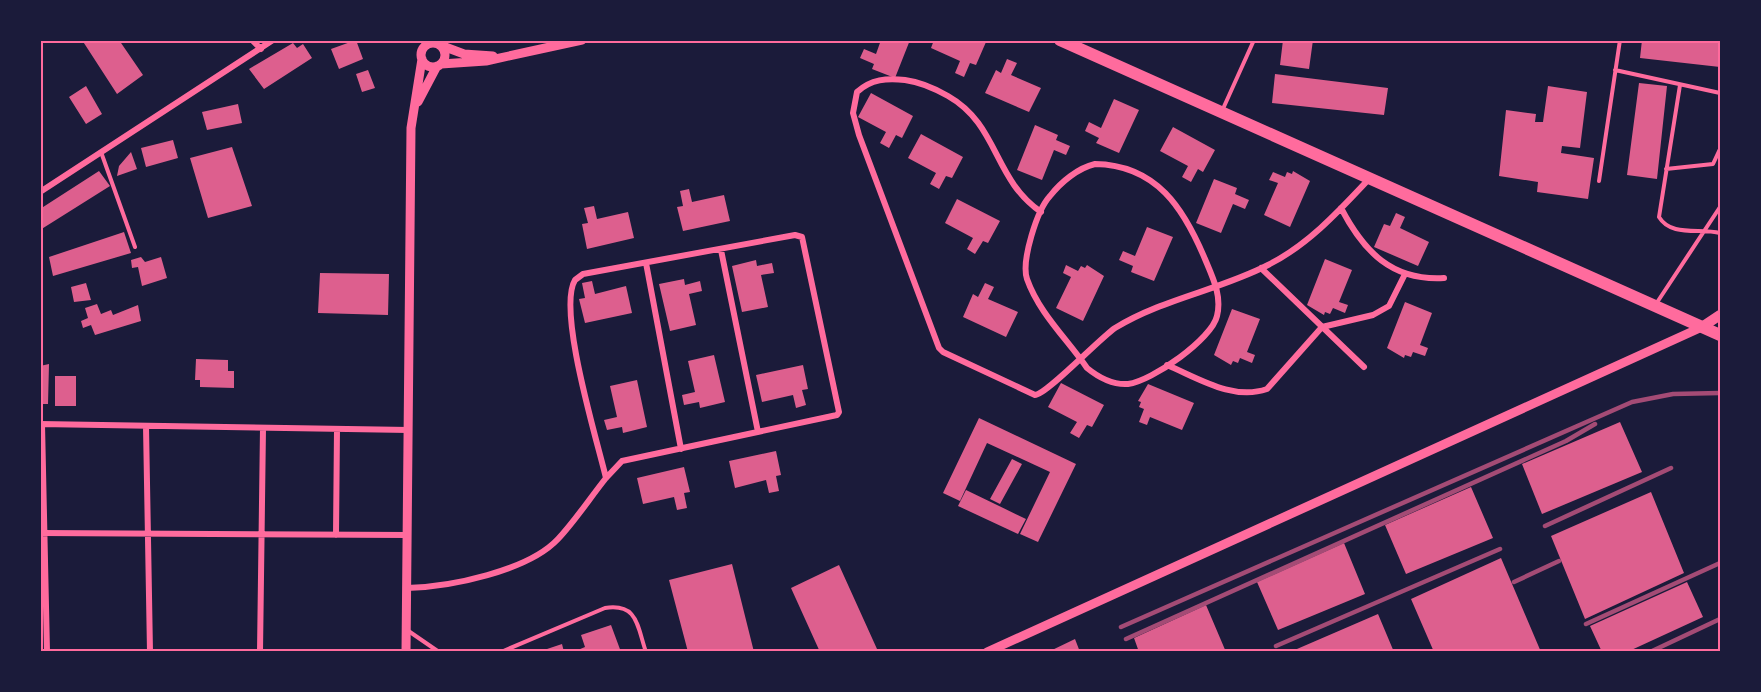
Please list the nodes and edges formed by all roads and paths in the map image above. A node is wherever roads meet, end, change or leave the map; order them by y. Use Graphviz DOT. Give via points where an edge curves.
graph roads {
  1 [pos="252,40"];
  2 [pos="273,40"];
  3 [pos="419,40"];
  4 [pos="582,40"];
  5 [pos="1060,40"];
  6 [pos="1254,40"];
  7 [pos="1620,40"];
  8 [pos="438,43"];
  9 [pos="261,49"];
  10 [pos="421,56"];
  11 [pos="504,56"];
  12 [pos="439,65"];
  13 [pos="1616,70"];
  14 [pos="1680,84"];
  15 [pos="1720,93"];
  16 [pos="413,112"];
  17 [pos="1221,112"];
  18 [pos="1720,149"];
  19 [pos="101,152"];
  20 [pos="1666,169"];
  21 [pos="1369,178"];
  22 [pos="1599,181"];
  23 [pos="40,192"];
  24 [pos="1720,207"];
  25 [pos="1341,208"];
  26 [pos="1041,212"];
  27 [pos="1706,230"];
  28 [pos="1720,233"];
  29 [pos="135,247"];
  30 [pos="721,250"];
  31 [pos="646,263"];
  32 [pos="1262,268"];
  33 [pos="1405,274"];
  34 [pos="1444,278"];
  35 [pos="1217,286"];
  36 [pos="1655,306"];
  37 [pos="1720,315"];
  38 [pos="1322,327"];
  39 [pos="1702,327"];
  40 [pos="1720,335"];
  41 [pos="1080,358"];
  42 [pos="1167,365"];
  43 [pos="1364,367"];
  44 [pos="41,424"];
  45 [pos="146,426"];
  46 [pos="263,428"];
  47 [pos="338,429"];
  48 [pos="409,430"];
  49 [pos="758,432"];
  50 [pos="681,448"];
  51 [pos="606,478"];
  52 [pos="148,532"];
  53 [pos="43,533"];
  54 [pos="261,535"];
  55 [pos="336,535"];
  56 [pos="408,535"];
  57 [pos="407,588"];
  58 [pos="406,630"];
  59 [pos="47,651"];
  60 [pos="150,651"];
  61 [pos="260,651"];
  62 [pos="406,651"];
  63 [pos="439,651"];
  64 [pos="501,651"];
  65 [pos="646,651"];
  66 [pos="987,651"];
  1 -- 9 [label="street"];
  2 -- 9 [label="street"];
  3 -- 10 [label="street"];
  4 -- 11 [label="street"];
  5 -- 17 [label="main road"];
  6 -- 17 [label="lane"];
  7 -- 13 [label="lane"];
  8 -- 10 [label="street" via="427,45"];
  8 -- 11 [label="street" via="464,54"];
  8 -- 12 [label="street" via="445,54"];
  9 -- 19 [label="street"];
  10 -- 12 [label="street" via="429,66"];
  10 -- 16 [label="street"];
  11 -- 12 [label="street"];
  12 -- 16 [label="street"];
  13 -- 14 [label="lane"];
  13 -- 22 [label="lane"];
  14 -- 15 [label="lane"];
  14 -- 20 [label="lane"];
  16 -- 48 [label="street"];
  17 -- 21 [label="main road"];
  18 -- 20 [label="lane" via="1713,164"];
  19 -- 23 [label="street"];
  19 -- 29 [label="lane"];
  20 -- 27 [label="lane" via="1659,206 1659,217 1665,227"];
  21 -- 25 [label="street"];
  21 -- 36 [label="main road"];
  24 -- 27 [label="lane"];
  25 -- 32 [label="street" via="1294,250"];
  25 -- 33 [label="street" via="1365,246 1384,263"];
  26 -- 35 [label="street" via="1049,196 1084,168 1100,164 1135,174 1158,186 1180,209"];
  26 -- 41 [label="street" via="1030,243 1026,277 1036,300"];
  26 -- 41 [label="street" via="1008,179 984,128 962,104 926,85 906,80 875,81 857,92 853,113 859,135 941,351 1038,396"];
  27 -- 28 [label="lane"];
  27 -- 36 [label="lane"];
  30 -- 31 [label="street"];
  30 -- 49 [label="street"];
  30 -- 49 [label="street" via="795,235 804,239 837,400 839,412 834,417"];
  31 -- 50 [label="street"];
  31 -- 51 [label="street" via="583,274 574,279 572,286 574,344"];
  32 -- 35 [label="street"];
  32 -- 38 [label="street"];
  33 -- 34 [label="street" via="1424,279"];
  33 -- 38 [label="street" via="1389,306 1373,315"];
  35 -- 41 [label="street" via="1115,328"];
  35 -- 42 [label="street" via="1219,305 1212,330"];
  36 -- 39 [label="main road"];
  37 -- 39 [label="main road"];
  38 -- 42 [label="street" via="1267,389 1254,393 1218,387"];
  38 -- 43 [label="street"];
  39 -- 40 [label="main road"];
  39 -- 66 [label="street"];
  41 -- 42 [label="street" via="1098,376 1128,384"];
  44 -- 45 [label="street"];
  44 -- 53 [label="street"];
  45 -- 46 [label="street"];
  45 -- 52 [label="street"];
  46 -- 47 [label="street"];
  46 -- 54 [label="street"];
  47 -- 48 [label="street"];
  47 -- 55 [label="street"];
  48 -- 56 [label="street"];
  49 -- 50 [label="street"];
  50 -- 51 [label="street" via="621,462"];
  51 -- 57 [label="street" via="557,540 539,555 513,568 427,588"];
  52 -- 53 [label="street"];
  52 -- 54 [label="street"];
  52 -- 60 [label="street"];
  53 -- 59 [label="street"];
  54 -- 55 [label="street"];
  54 -- 61 [label="street"];
  55 -- 56 [label="street"];
  56 -- 57 [label="street"];
  57 -- 58 [label="street"];
  58 -- 62 [label="street"];
  58 -- 63 [label="lane"];
  64 -- 65 [label="lane" via="616,606 632,612"];
}
